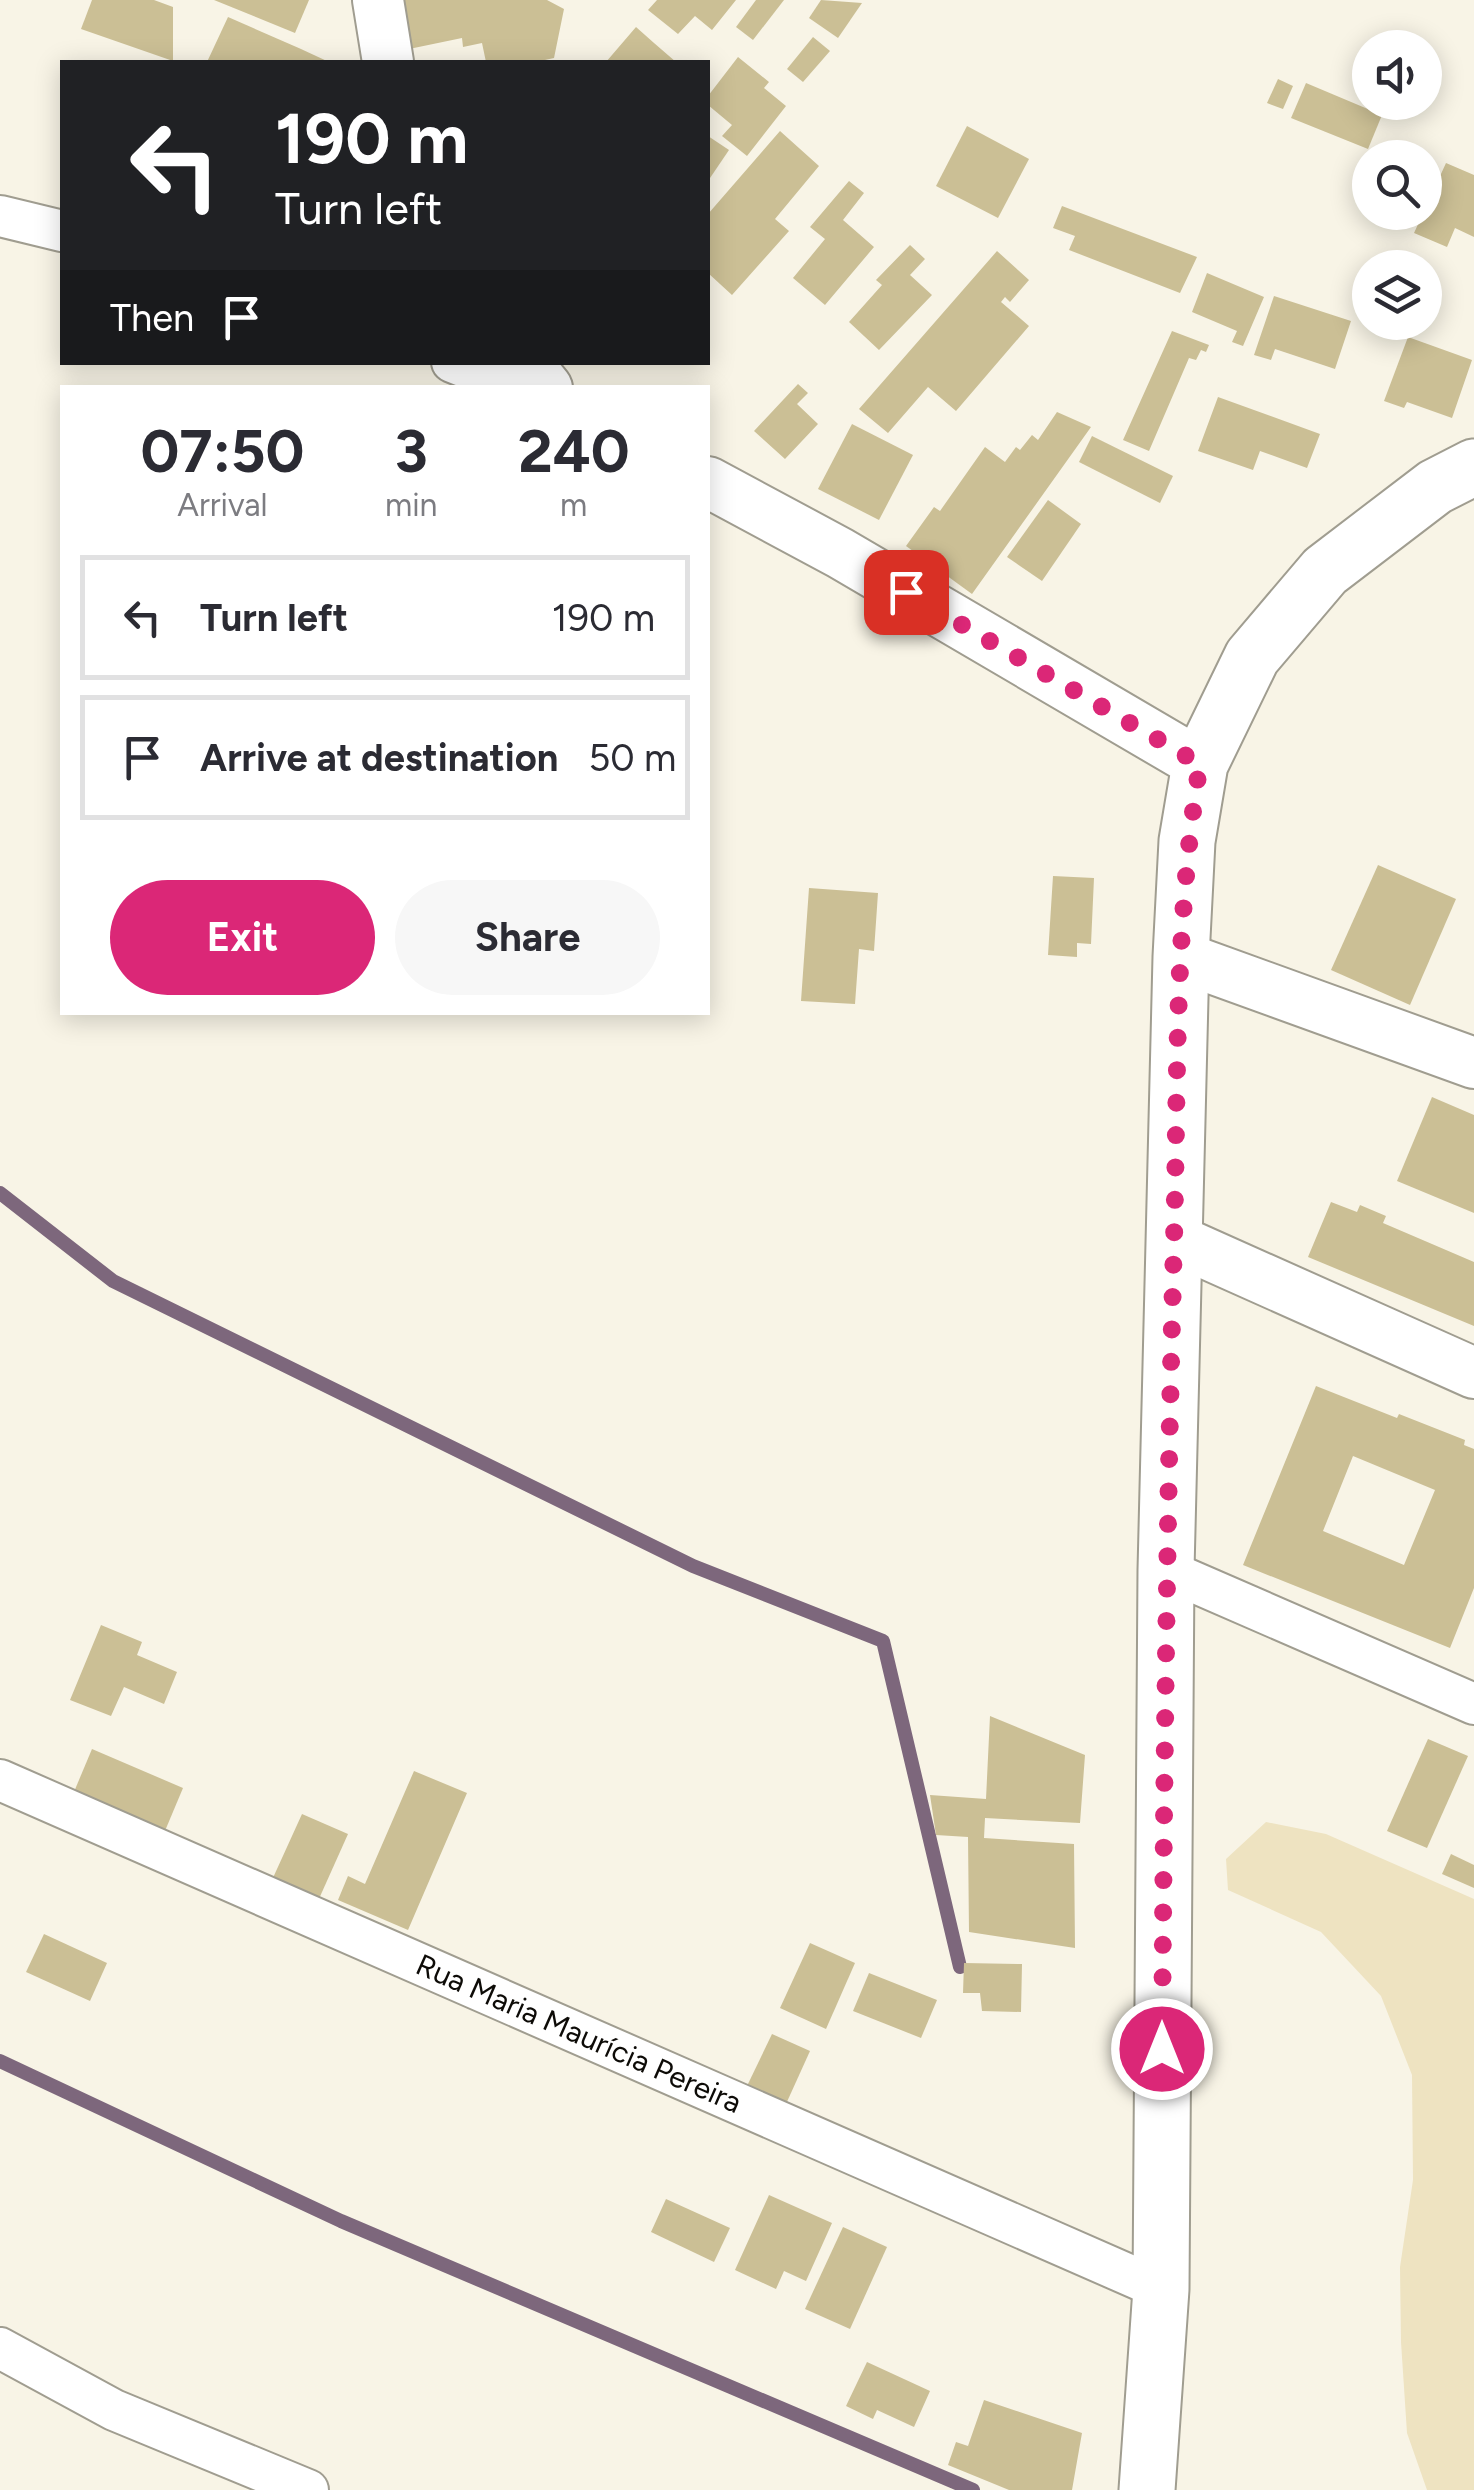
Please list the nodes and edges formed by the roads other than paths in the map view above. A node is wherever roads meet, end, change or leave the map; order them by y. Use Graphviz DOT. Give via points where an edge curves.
graph roads {
  1 [pos="378,0"];
  2 [pos="388,60"];
  3 [pos="0,216"];
  4 [pos="60,231"];
  5 [pos="460,365"];
  6 [pos="528,365"];
  7 [pos="510,385"];
  8 [pos="545,385"];
  9 [pos="1474,467"];
  10 [pos="710,483"];
  11 [pos="1200,764"];
  12 [pos="1181,957"];
  13 [pos="1474,1063"];
  14 [pos="1174,1239"];
  15 [pos="1474,1373"];
  16 [pos="1166,1570"];
  17 [pos="1474,1704"];
  18 [pos="0,1780"];
  19 [pos="1160,2289"];
  20 [pos="0,2348"];
  21 [pos="308,2490"];
  22 [pos="1147,2490"];
  1 -- 2 [label="street"];
  3 -- 4 [label="street"];
  5 -- 7 [label="street"];
  6 -- 8 [label="street"];
  9 -- 11 [label="main road" via="1435,487 1325,571 1252,658"];
  10 -- 11 [label="street"];
  11 -- 12 [label="main road"];
  12 -- 13 [label="street"];
  12 -- 14 [label="main road"];
  14 -- 15 [label="street"];
  14 -- 16 [label="main road"];
  16 -- 17 [label="street"];
  16 -- 19 [label="main road"];
  18 -- 19 [label="street, Rua Maria Maurícia Pereira"];
  19 -- 22 [label="main road"];
  20 -- 21 [label="street" via="114,2410"];
}
